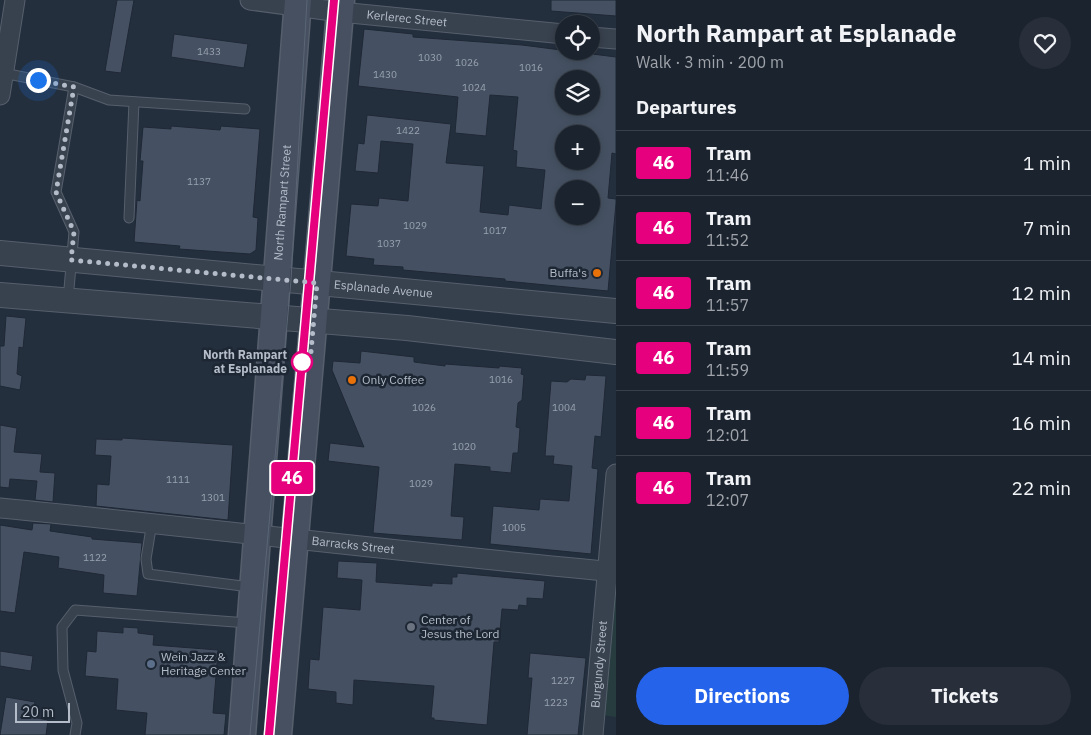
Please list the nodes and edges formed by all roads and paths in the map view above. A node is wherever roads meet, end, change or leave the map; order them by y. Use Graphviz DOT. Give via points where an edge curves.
graph roads {
  1 [pos="15,0"];
  2 [pos="250,0"];
  3 [pos="297,3"];
  4 [pos="341,6"];
  5 [pos="555,33"];
  6 [pos="600,38"];
  7 [pos="616,39"];
  8 [pos="3,74"];
  9 [pos="74,87"];
  10 [pos="0,95"];
  11 [pos="134,102"];
  12 [pos="245,109"];
  13 [pos="129,218"];
  14 [pos="0,253"];
  15 [pos="71,260"];
  16 [pos="277,279"];
  17 [pos="317,283"];
  18 [pos="0,295"];
  19 [pos="68,301"];
  20 [pos="612,316"];
  21 [pos="274,318"];
  22 [pos="314,321"];
  23 [pos="616,352"];
  24 [pos="616,474"];
  25 [pos="0,508"];
  26 [pos="152,522"];
  27 [pos="257,535"];
  28 [pos="295,540"];
  29 [pos="612,571"];
  30 [pos="253,588"];
  31 [pos="251,623"];
  32 [pos="75,735"];
  33 [pos="242,735"];
  34 [pos="278,735"];
  35 [pos="593,735"];
  1 -- 8 [label="street"];
  2 -- 3 [label="street, Kerlerec Street"];
  3 -- 4 [label="street, Kerlerec Street"];
  3 -- 16 [label="main road, North Rampart Street"];
  4 -- 5 [label="street, Kerlerec Street"];
  4 -- 17 [label="main road"];
  6 -- 7 [label="street"];
  8 -- 9 [label="lane"];
  8 -- 10 [label="street"];
  9 -- 11 [label="lane" via="109,100"];
  9 -- 15 [label="lane" via="56,192 74,232"];
  11 -- 12 [label="lane"];
  11 -- 13 [label="lane"];
  14 -- 15 [label="street, Esplanade Avenue"];
  15 -- 16 [label="street, Esplanade Avenue"];
  15 -- 19 [label="lane"];
  16 -- 17 [label="street, Esplanade Avenue"];
  16 -- 21 [label="main road, North Rampart Street"];
  17 -- 20 [label="street, Esplanade Avenue"];
  17 -- 22 [label="main road"];
  18 -- 19 [label="street"];
  19 -- 21 [label="street"];
  21 -- 22 [label="street"];
  21 -- 27 [label="main road, North Rampart Street"];
  22 -- 23 [label="street" via="407,328"];
  22 -- 28 [label="main road"];
  24 -- 29 [label="street, Burgundy Street"];
  25 -- 26 [label="street, Barracks Street"];
  26 -- 27 [label="street, Barracks Street"];
  26 -- 30 [label="lane" via="146,559 148,574"];
  27 -- 28 [label="street, Barracks Street"];
  27 -- 30 [label="main road, North Rampart Street"];
  28 -- 29 [label="street, Barracks Street"];
  28 -- 34 [label="main road"];
  29 -- 35 [label="street, Burgundy Street"];
  30 -- 31 [label="main road, North Rampart Street"];
  31 -- 32 [label="lane" via="75,610 62,627 63,670 77,723"];
  31 -- 33 [label="main road, North Rampart Street"];
}
